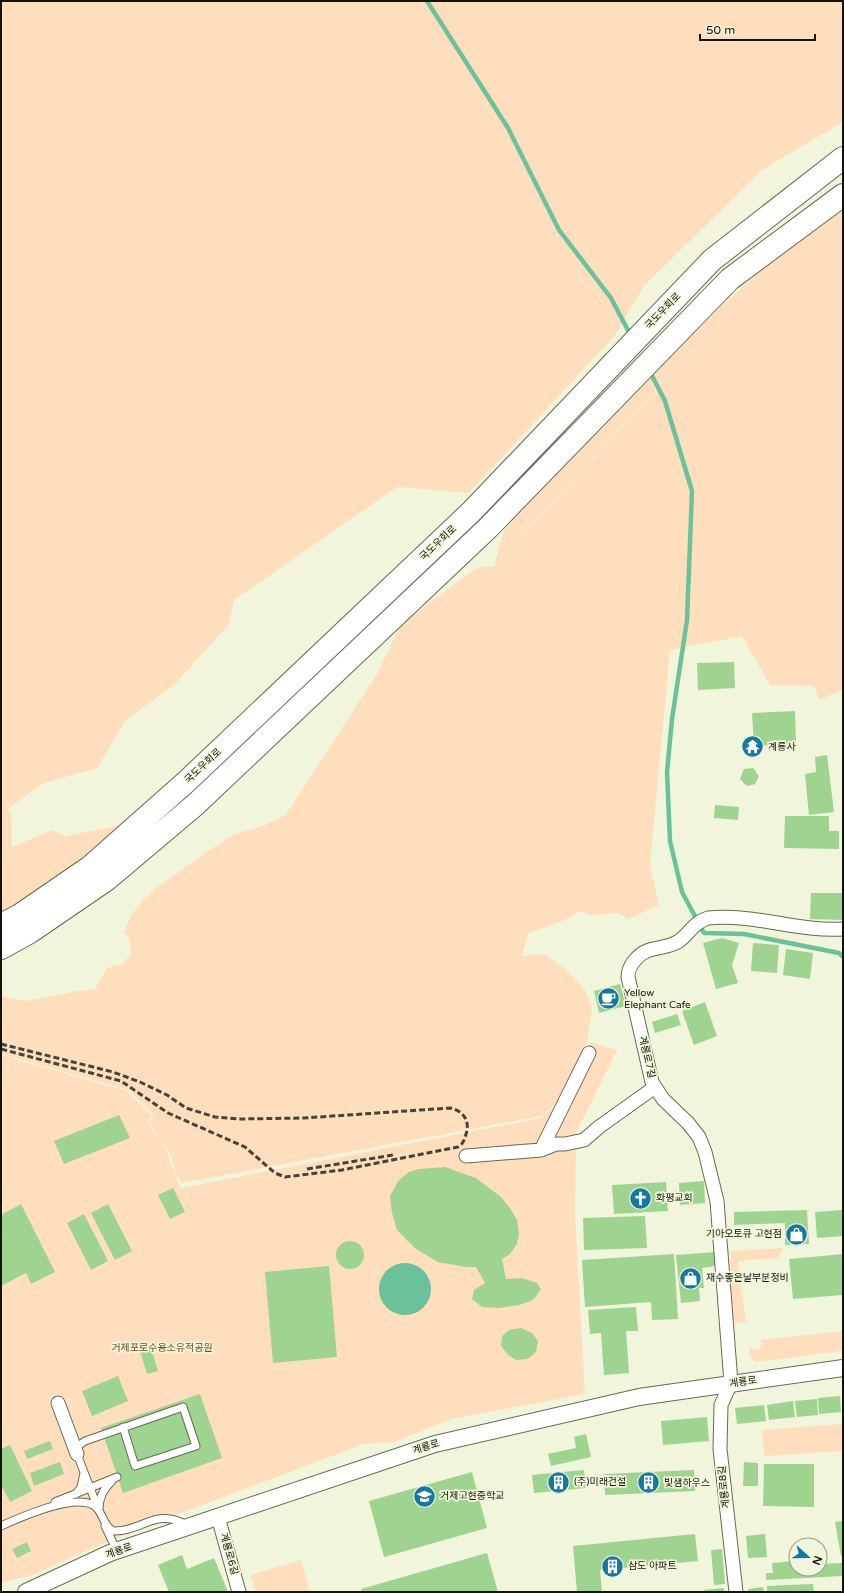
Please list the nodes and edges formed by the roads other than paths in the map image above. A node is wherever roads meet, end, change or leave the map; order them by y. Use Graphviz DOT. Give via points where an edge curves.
graph roads {
  1 [pos="843,158"];
  2 [pos="843,195"];
  3 [pos="25,923"];
  4 [pos="1,925"];
  5 [pos="843,929"];
  6 [pos="1,948"];
  7 [pos="589,1053"];
  8 [pos="655,1087"];
  9 [pos="541,1150"];
  10 [pos="466,1156"];
  11 [pos="843,1368"];
  12 [pos="731,1383"];
  13 [pos="58,1403"];
  14 [pos="123,1427"];
  15 [pos="77,1454"];
  16 [pos="84,1473"];
  17 [pos="90,1488"];
  18 [pos="76,1494"];
  19 [pos="99,1511"];
  20 [pos="33,1512"];
  21 [pos="218,1516"];
  22 [pos="105,1524"];
  23 [pos="1,1526"];
  24 [pos="189,1526"];
  25 [pos="117,1551"];
  26 [pos="26,1592"];
  27 [pos="240,1592"];
  28 [pos="736,1592"];
  1 -- 3 [label="highway, 국도우회로" via="712,260 471,512 186,782"];
  2 -- 3 [label="highway" via="730,279 488,528 195,805 106,880"];
  3 -- 4 [label="highway"];
  3 -- 6 [label="highway"];
  5 -- 8 [label="street, 계룡로7길" via="827,930 713,918 702,920 674,943 646,950 641,954 628,972 650,1075"];
  7 -- 9 [label="street"];
  8 -- 9 [label="street" via="584,1140 556,1144"];
  8 -- 12 [label="street, 계룡로7길" via="663,1100 699,1137 705,1152 717,1202"];
  9 -- 10 [label="street"];
  11 -- 12 [label="street, 계룡로"];
  12 -- 21 [label="street, 계룡로" via="639,1397 435,1444"];
  12 -- 28 [label="street, 계룡로8길" via="721,1405 720,1449"];
  13 -- 15 [label="street"];
  14 -- 14 [label="lane" via="183,1407 196,1446 135,1466"];
  14 -- 15 [label="lane" via="81,1442"];
  15 -- 16 [label="lane"];
  16 -- 17 [label="lane"];
  16 -- 18 [label="lane"];
  17 -- 18 [label="lane"];
  17 -- 19 [label="lane"];
  17 -- 19 [label="lane" via="117,1477 101,1496"];
  18 -- 20 [label="lane"];
  19 -- 20 [label="lane" via="83,1502 66,1503"];
  19 -- 22 [label="lane"];
  20 -- 23 [label="lane"];
  21 -- 24 [label="street, 계룡로"];
  21 -- 27 [label="street, 계룡로6길"];
  22 -- 24 [label="lane" via="109,1529 118,1531 155,1519 174,1519"];
  22 -- 25 [label="lane"];
  24 -- 25 [label="street, 계룡로"];
  25 -- 26 [label="street, 계룡로"];
}
